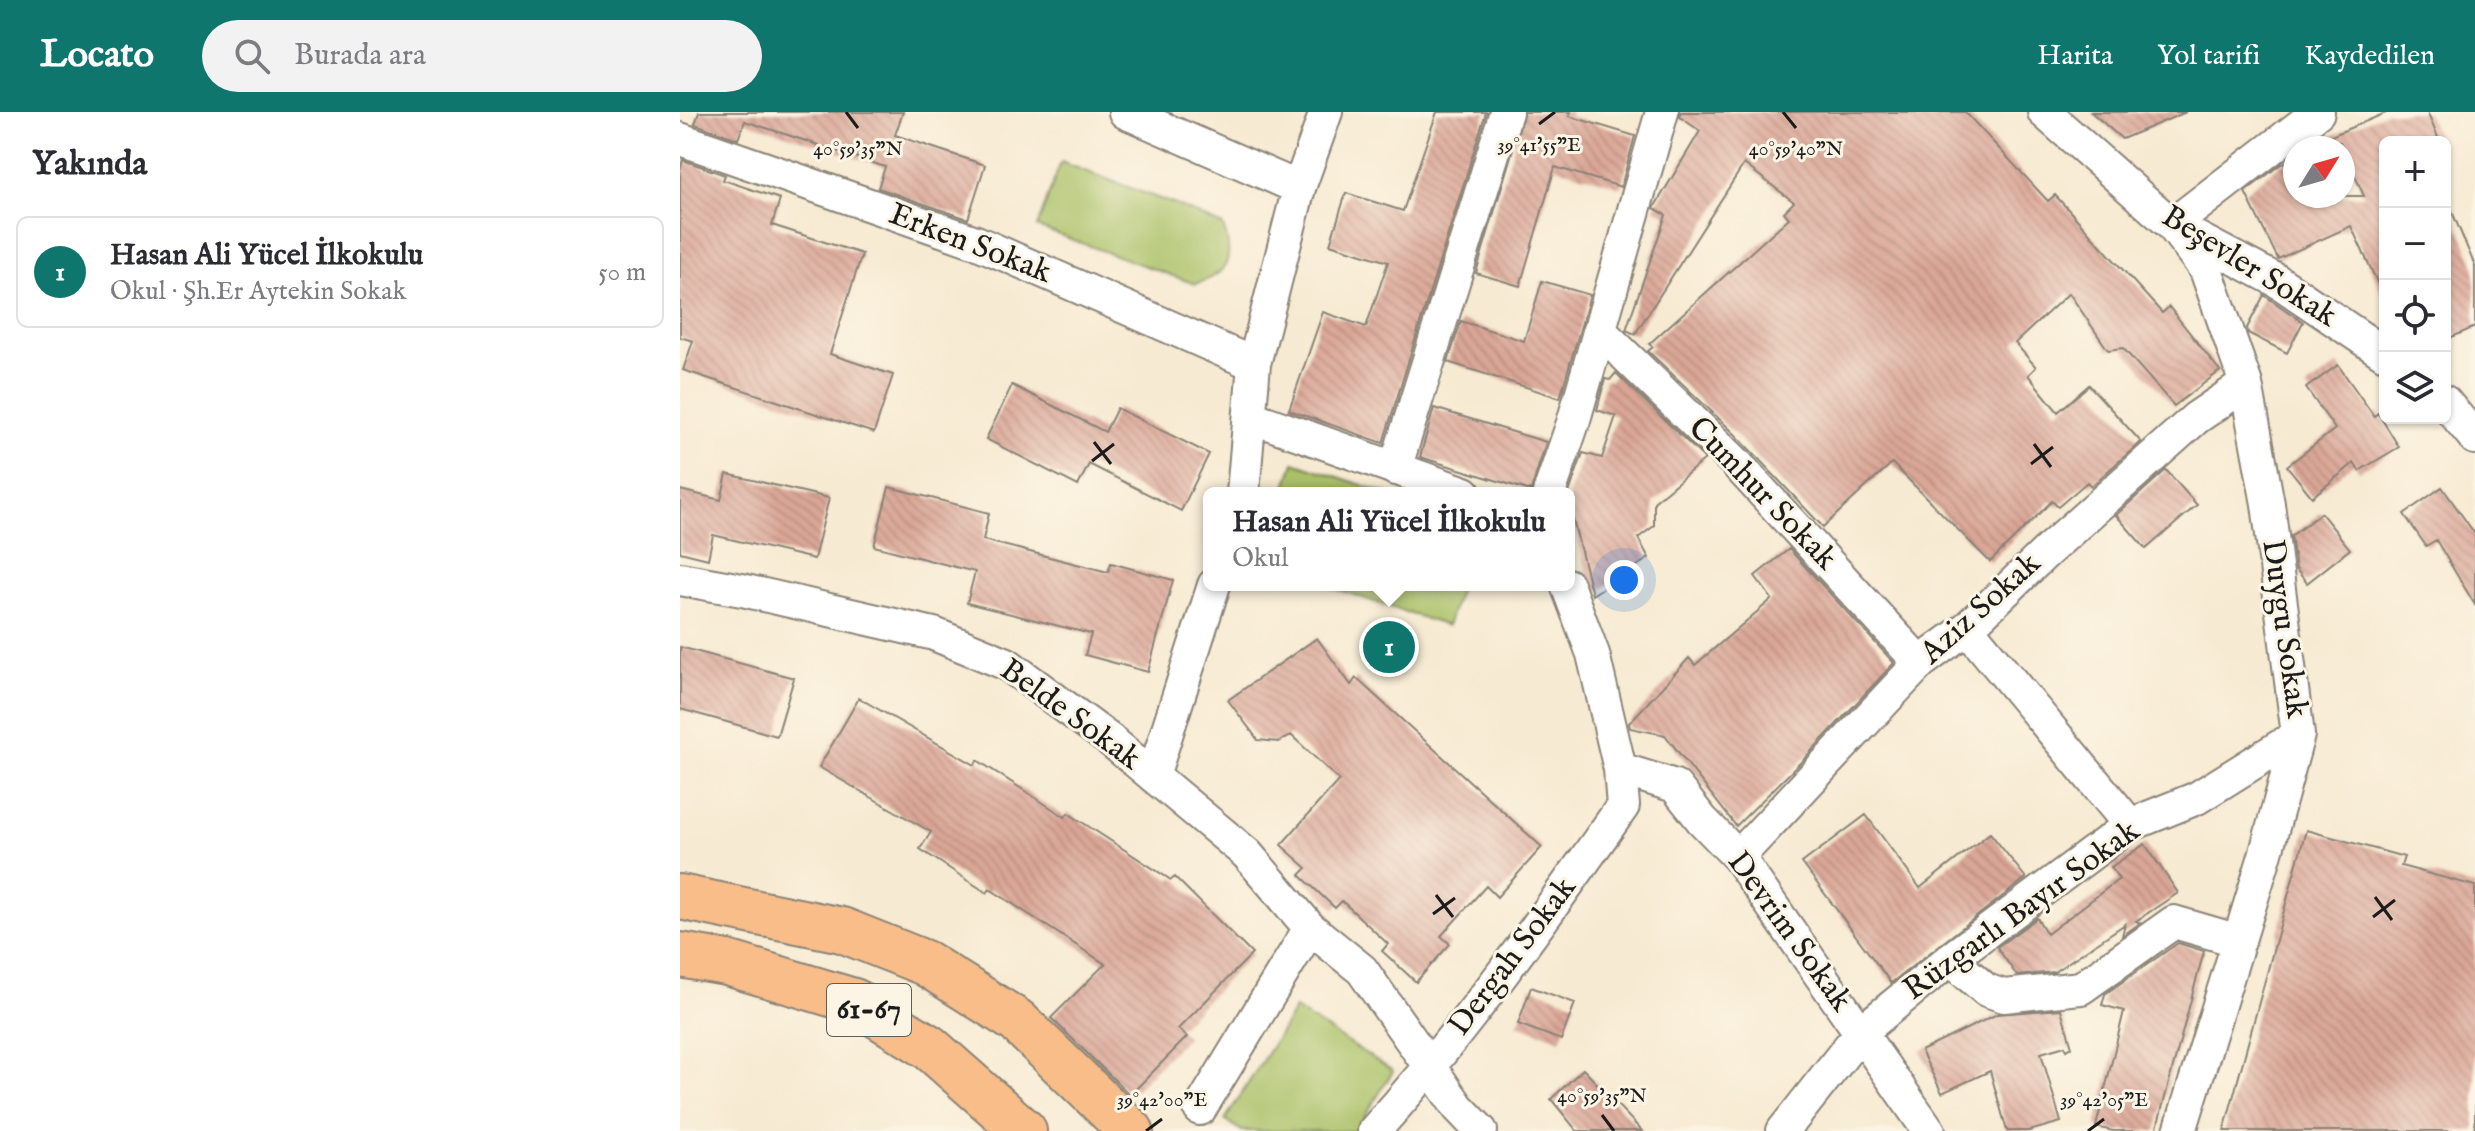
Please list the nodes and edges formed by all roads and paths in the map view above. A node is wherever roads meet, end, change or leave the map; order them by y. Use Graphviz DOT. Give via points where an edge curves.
graph roads {
  1 [pos="1125,112"];
  2 [pos="1326,112"];
  3 [pos="1506,112"];
  4 [pos="1662,112"];
  5 [pos="2044,112"];
  6 [pos="2318,112"];
  7 [pos="680,139"];
  8 [pos="1299,188"];
  9 [pos="2172,225"];
  10 [pos="1599,330"];
  11 [pos="2382,352"];
  12 [pos="1254,364"];
  13 [pos="2246,384"];
  14 [pos="2451,409"];
  15 [pos="1251,417"];
  16 [pos="2475,438"];
  17 [pos="1395,469"];
  18 [pos="1244,487"];
  19 [pos="1448,487"];
  20 [pos="1551,487"];
  21 [pos="680,579"];
  22 [pos="1212,591"];
  23 [pos="1569,591"];
  24 [pos="1967,628"];
  25 [pos="1920,663"];
  26 [pos="2298,735"];
  27 [pos="1620,769"];
  28 [pos="1153,776"];
  29 [pos="2130,825"];
  30 [pos="1738,857"];
  31 [pos="680,897"];
  32 [pos="1310,928"];
  33 [pos="2239,941"];
  34 [pos="681,955"];
  35 [pos="1950,959"];
  36 [pos="1017,1021"];
  37 [pos="1861,1032"];
  38 [pos="1430,1069"];
  39 [pos="1200,1109"];
  40 [pos="985,1131"];
  41 [pos="1024,1131"];
  42 [pos="1131,1131"];
  43 [pos="1159,1131"];
  44 [pos="1374,1131"];
  45 [pos="1481,1131"];
  46 [pos="1783,1131"];
  47 [pos="1929,1131"];
  48 [pos="2180,1131"];
  1 -- 8 [label="street"];
  2 -- 8 [label="street"];
  3 -- 17 [label="street"];
  4 -- 10 [label="street"];
  5 -- 9 [label="street, Beşevler Sokak"];
  6 -- 9 [label="street"];
  7 -- 12 [label="street, Erken Sokak" via="976,242"];
  8 -- 12 [label="street"];
  9 -- 11 [label="street, Beşevler Sokak" via="2276,280"];
  9 -- 13 [label="street, Duygu Sokak" via="2206,270"];
  10 -- 20 [label="street"];
  10 -- 25 [label="street, Cumhur Sokak" via="1733,460"];
  12 -- 15 [label="street"];
  13 -- 24 [label="street, Aziz Sokak" via="2196,418"];
  13 -- 26 [label="street, Duygu Sokak" via="2268,504"];
  14 -- 16 [label="street"];
  15 -- 17 [label="street"];
  15 -- 18 [label="street"];
  17 -- 19 [label="street"];
  21 -- 28 [label="street, Belde Sokak" via="934,634 992,658"];
  22 -- 28 [label="street"];
  23 -- 27 [label="street, Dergah Sokak" via="1593,654"];
  24 -- 25 [label="street, Aziz Sokak"];
  24 -- 29 [label="street"];
  25 -- 30 [label="street, Aziz Sokak"];
  26 -- 29 [label="street, Rüzgarlı Bayır Sokak" via="2197,798"];
  26 -- 33 [label="street, Duygu Sokak"];
  27 -- 30 [label="street, Devrim Sokak" via="1675,786"];
  27 -- 38 [label="street, Dergah Sokak" via="1623,806"];
  28 -- 32 [label="street, Belde Sokak" via="1247,854"];
  29 -- 35 [label="street, Rüzgarlı Bayır Sokak"];
  30 -- 37 [label="street, Devrim Sokak"];
  31 -- 36 [label="main road, 61-67" via="842,930 925,963"];
  32 -- 38 [label="street, Belde Sokak" via="1362,970"];
  32 -- 39 [label="street"];
  33 -- 35 [label="street" via="2174,922 2081,988 2004,996 1986,990"];
  33 -- 48 [label="street, Duygu Sokak"];
  34 -- 40 [label="main road, 61-67" via="834,1024 912,1070"];
  34 -- 41 [label="main road, 61-67" via="727,963 854,1001 929,1047"];
  35 -- 37 [label="street, Rüzgarlı Bayır Sokak"];
  36 -- 42 [label="main road, 61-67"];
  36 -- 43 [label="main road, 61-67"];
  37 -- 46 [label="street, Rüzgarlı Bayır Sokak"];
  37 -- 47 [label="street, Devrim Sokak"];
  38 -- 44 [label="street, Dergah Sokak"];
  38 -- 45 [label="street, Belde Sokak"];
}
